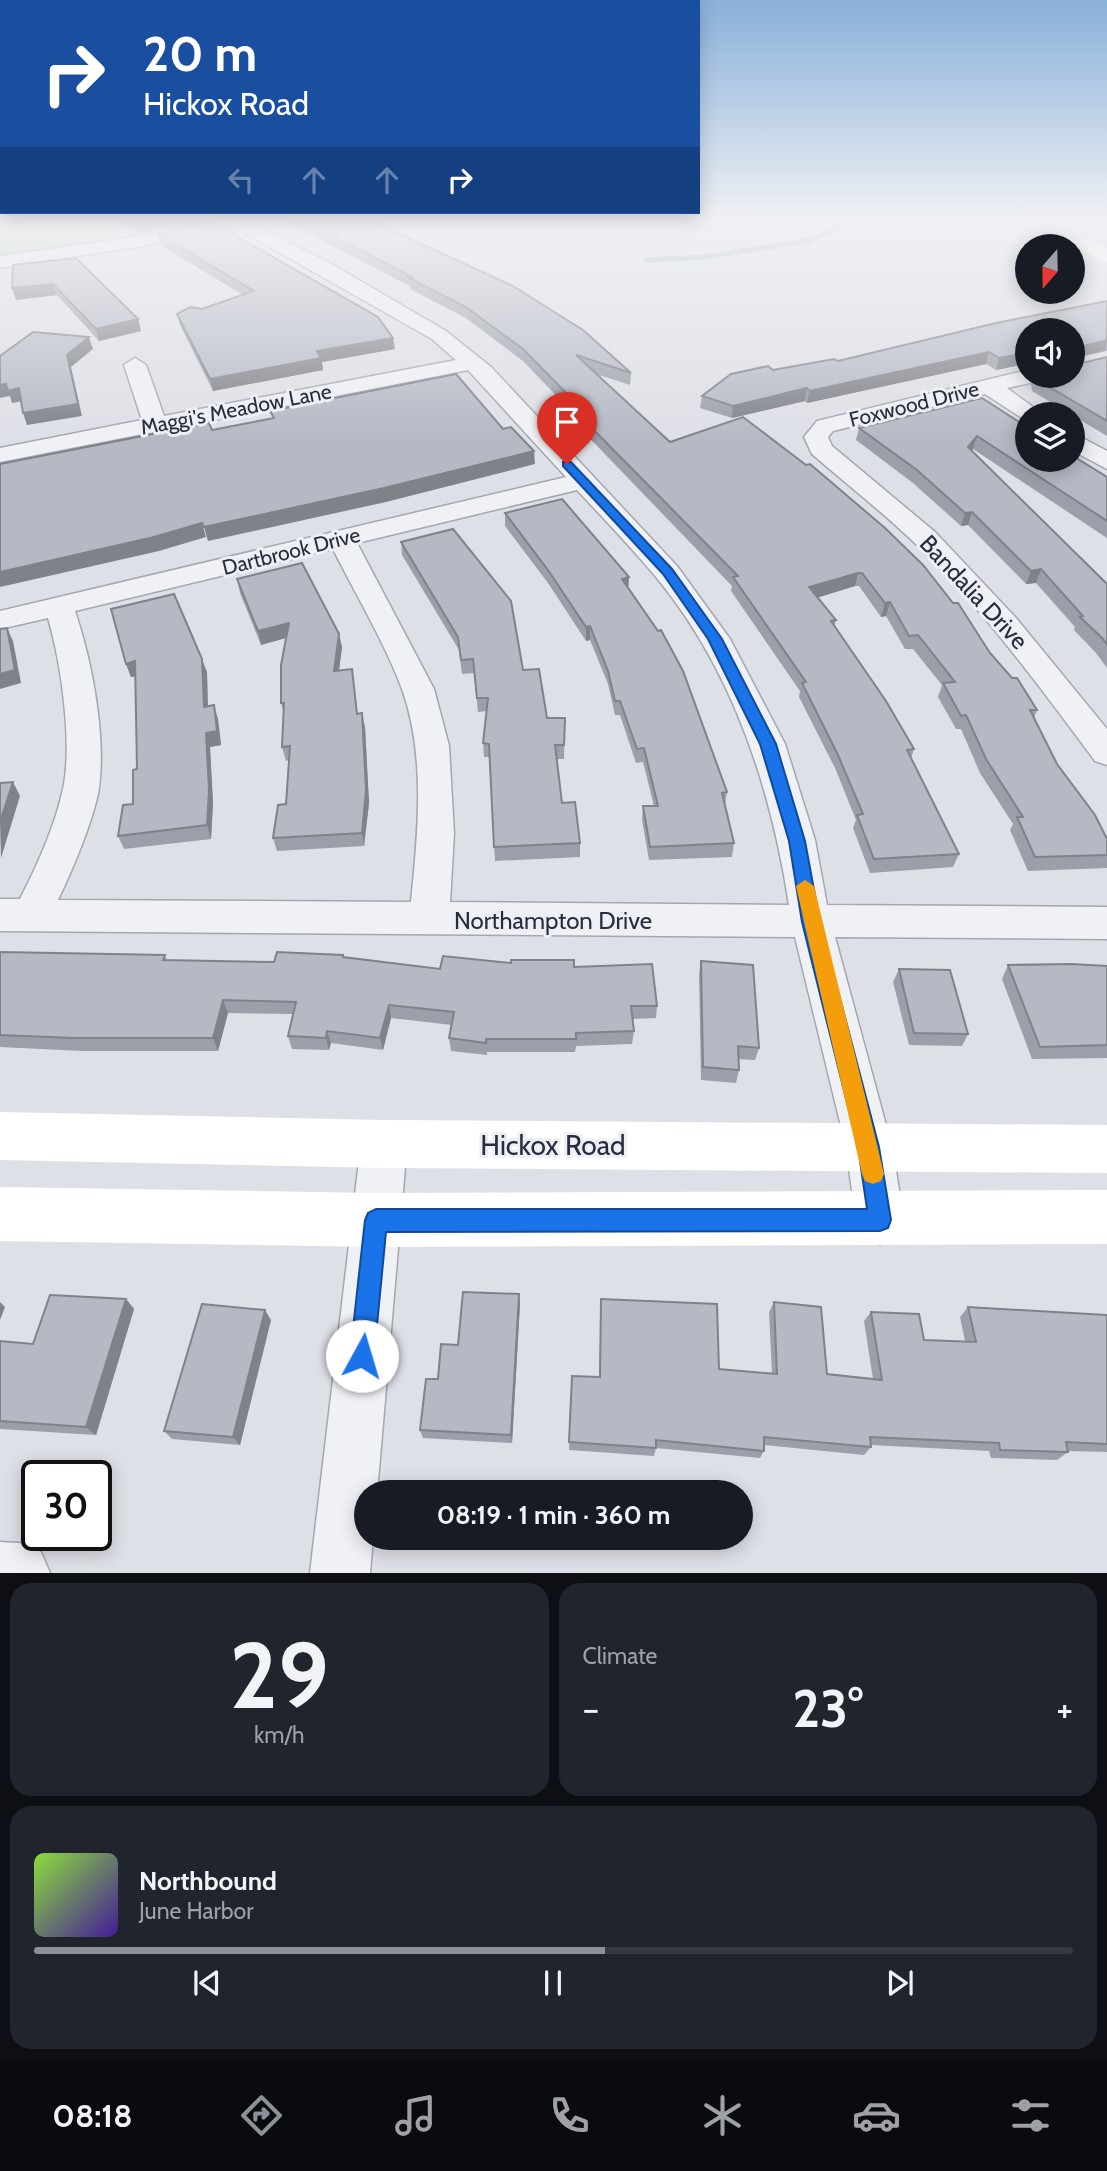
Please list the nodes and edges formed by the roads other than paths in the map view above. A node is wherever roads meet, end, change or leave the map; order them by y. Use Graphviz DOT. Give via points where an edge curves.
graph roads {
  1 [pos="366,292"];
  2 [pos="473,363"];
  3 [pos="135,365"];
  4 [pos="1015,380"];
  5 [pos="988,386"];
  6 [pos="1015,403"];
  7 [pos="155,425"];
  8 [pos="1085,448"];
  9 [pos="821,449"];
  10 [pos="0,455"];
  11 [pos="1107,463"];
  12 [pos="582,481"];
  13 [pos="341,538"];
  14 [pos="59,607"];
  15 [pos="0,620"];
  16 [pos="1107,753"];
  17 [pos="15,915"];
  18 [pos="429,919"];
  19 [pos="811,922"];
  20 [pos="1107,923"];
  21 [pos="0,1136"];
  22 [pos="384,1144"];
  23 [pos="869,1147"];
  24 [pos="1107,1149"];
  25 [pos="0,1214"];
  26 [pos="1107,1217"];
  27 [pos="376,1220"];
  28 [pos="880,1220"];
  29 [pos="0,1572"];
  30 [pos="20,1573"];
  31 [pos="340,1573"];
  1 -- 2 [label="street" via="439,335"];
  2 -- 7 [label="street, Maggi's Meadow Lane"];
  2 -- 12 [label="street"];
  3 -- 7 [label="street"];
  4 -- 5 [label="street, Foxwood Drive"];
  5 -- 6 [label="street"];
  5 -- 9 [label="street, Foxwood Drive" via="825,426 816,437"];
  7 -- 10 [label="street, Maggi's Meadow Lane"];
  8 -- 11 [label="street"];
  9 -- 16 [label="street, Bandalia Drive" via="936,548 988,602"];
  12 -- 13 [label="street, Dartbrook Drive"];
  12 -- 19 [label="street" via="667,572 715,639 768,744 797,841"];
  13 -- 14 [label="street, Dartbrook Drive"];
  13 -- 18 [label="street" via="418,690 432,746 436,834"];
  14 -- 15 [label="street, Dartbrook Drive"];
  14 -- 17 [label="street" via="71,645 82,726 81,788 51,876"];
  17 -- 18 [label="street, Northampton Drive"];
  18 -- 19 [label="street, Northampton Drive"];
  19 -- 20 [label="street, Northampton Drive"];
  19 -- 23 [label="street"];
  21 -- 22 [label="street, Hickox Road"];
  22 -- 23 [label="street, Hickox Road"];
  22 -- 27 [label="street"];
  23 -- 24 [label="street, Hickox Road"];
  23 -- 28 [label="street"];
  25 -- 27 [label="street"];
  26 -- 28 [label="street"];
  27 -- 28 [label="street"];
  27 -- 31 [label="street"];
  29 -- 30 [label="street"];
}
